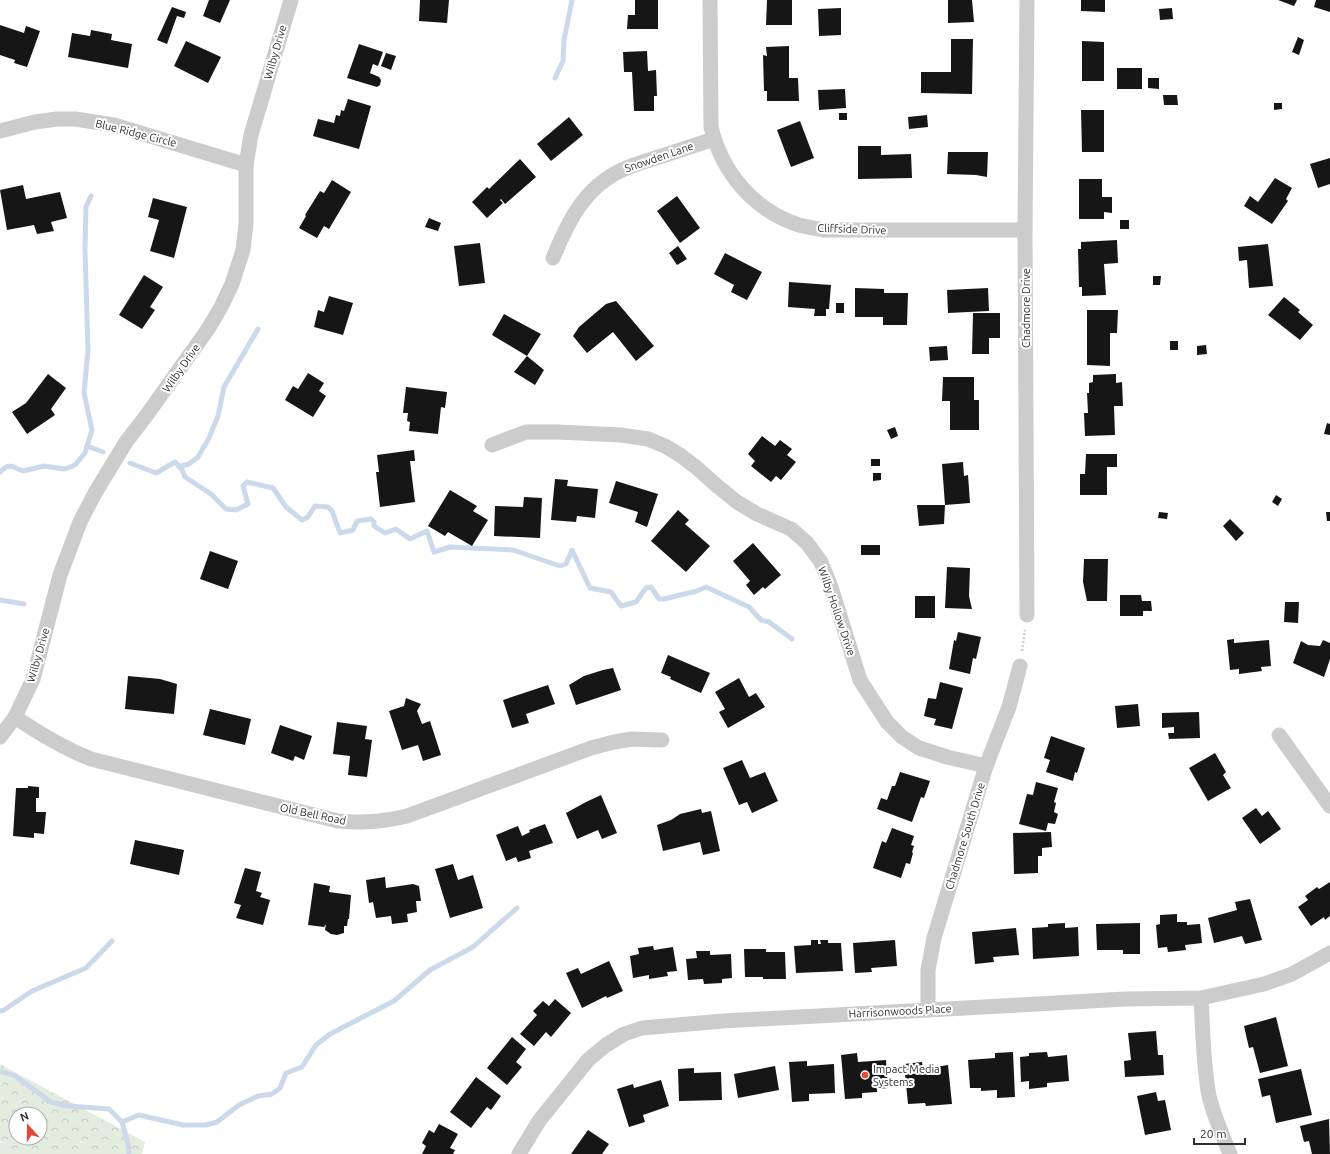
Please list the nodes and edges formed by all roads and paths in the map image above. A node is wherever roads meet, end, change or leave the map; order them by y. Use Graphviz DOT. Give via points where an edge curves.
graph roads {
  1 [pos="291,0"];
  2 [pos="710,0"];
  3 [pos="1027,0"];
  4 [pos="0,131"];
  5 [pos="714,139"];
  6 [pos="246,165"];
  7 [pos="1026,230"];
  8 [pos="553,258"];
  9 [pos="492,445"];
  10 [pos="1027,615"];
  11 [pos="1020,666"];
  12 [pos="15,717"];
  13 [pos="1279,735"];
  14 [pos="0,737"];
  15 [pos="662,740"];
  16 [pos="986,766"];
  17 [pos="1330,806"];
  18 [pos="1330,953"];
  19 [pos="1202,998"];
  20 [pos="928,1010"];
  21 [pos="519,1154"];
  22 [pos="1230,1154"];
  1 -- 6 [label="street, Wilby Drive" via="251,135"];
  2 -- 5 [label="street, Cliffside Drive" via="710,110"];
  3 -- 7 [label="street, Chadmore Drive"];
  4 -- 6 [label="street, Blue Ridge Circle" via="35,122 75,119 114,125"];
  5 -- 7 [label="street, Cliffside Drive" via="725,165 740,187 773,214 799,225 823,230"];
  5 -- 8 [label="street, Snowden Lane" via="635,165 604,180 578,209 566,228"];
  6 -- 12 [label="street, Wilby Drive" via="246,224 243,250 232,284 208,329 126,442 80,522 60,575 33,679"];
  7 -- 10 [label="street, Chadmore Drive"];
  9 -- 16 [label="street, Wilby Hollow Drive" via="526,432 574,432 648,439 680,455 737,502 791,529 807,543 822,562 860,680 887,722 902,737 919,748"];
  10 -- 11 [label="path"];
  11 -- 16 [label="street, Chadmore South Drive" via="1009,708"];
  12 -- 14 [label="street, Wilby Drive"];
  12 -- 15 [label="street, Old Bell Road" via="44,737 91,759 338,821 359,823 380,822 406,816 590,748 632,739"];
  13 -- 17 [label="street"];
  16 -- 20 [label="street, Chadmore South Drive" via="934,938 928,970"];
  18 -- 19 [label="street, Harrisonwoods Place" via="1292,974 1264,984"];
  19 -- 20 [label="street, Harrisonwoods Place" via="1126,999"];
  19 -- 22 [label="street" via="1205,1064 1210,1096 1216,1122"];
  20 -- 21 [label="street, Harrisonwoods Place" via="723,1021 642,1028 624,1034 588,1060 539,1121"];
}
